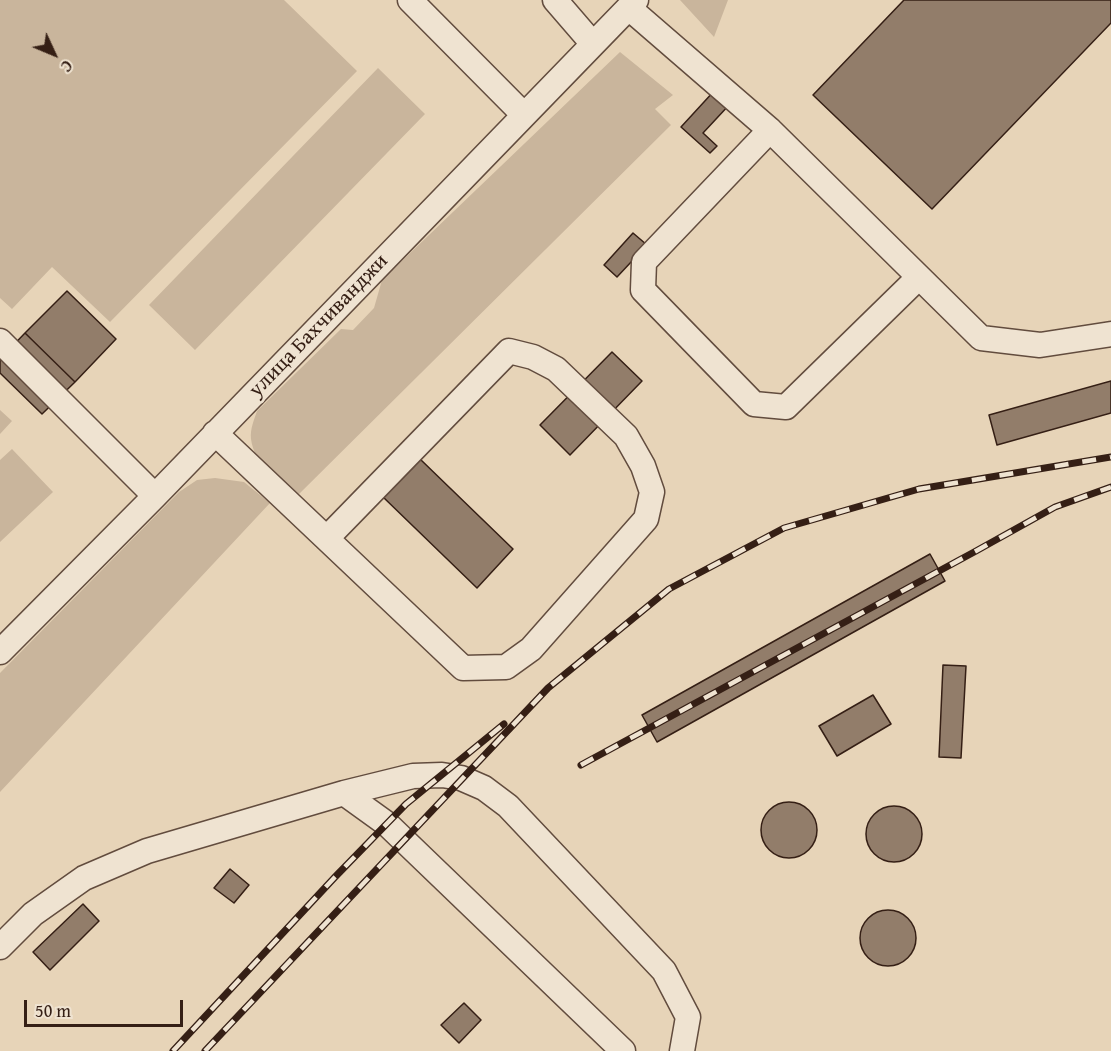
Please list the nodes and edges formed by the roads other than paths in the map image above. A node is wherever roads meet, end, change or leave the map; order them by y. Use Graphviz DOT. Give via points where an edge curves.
graph roads {
  1 [pos="410,0"];
  2 [pos="555,0"];
  3 [pos="632,4"];
  4 [pos="593,44"];
  5 [pos="524,115"];
  6 [pos="770,130"];
  7 [pos="919,277"];
  8 [pos="1111,334"];
  9 [pos="0,341"];
  10 [pos="215,433"];
  11 [pos="155,496"];
  12 [pos="327,538"];
  13 [pos="0,652"];
  14 [pos="344,793"];
  15 [pos="0,947"];
  16 [pos="623,1051"];
  17 [pos="682,1051"];
  1 -- 5 [label="street"];
  2 -- 4 [label="street"];
  3 -- 4 [label="street, улица Бахчиванджи"];
  3 -- 6 [label="street"];
  4 -- 5 [label="street, улица Бахчиванджи"];
  5 -- 10 [label="street, улица Бахчиванджи"];
  6 -- 7 [label="street"];
  6 -- 7 [label="street" via="644,262 643,290 754,404 786,407"];
  7 -- 8 [label="street" via="981,338 1040,345"];
  9 -- 11 [label="street"];
  10 -- 11 [label="street, улица Бахчиванджи"];
  10 -- 12 [label="street"];
  11 -- 13 [label="street, улица Бахчиванджи"];
  12 -- 12 [label="street" via="463,668 506,667 531,649 646,519 652,492 626,436 556,369 509,351"];
  14 -- 15 [label="street" via="147,850 84,878 33,914"];
  14 -- 16 [label="street" via="387,824"];
  14 -- 17 [label="street" via="413,776 442,775 484,788 508,806 664,971 688,1017"];
}
